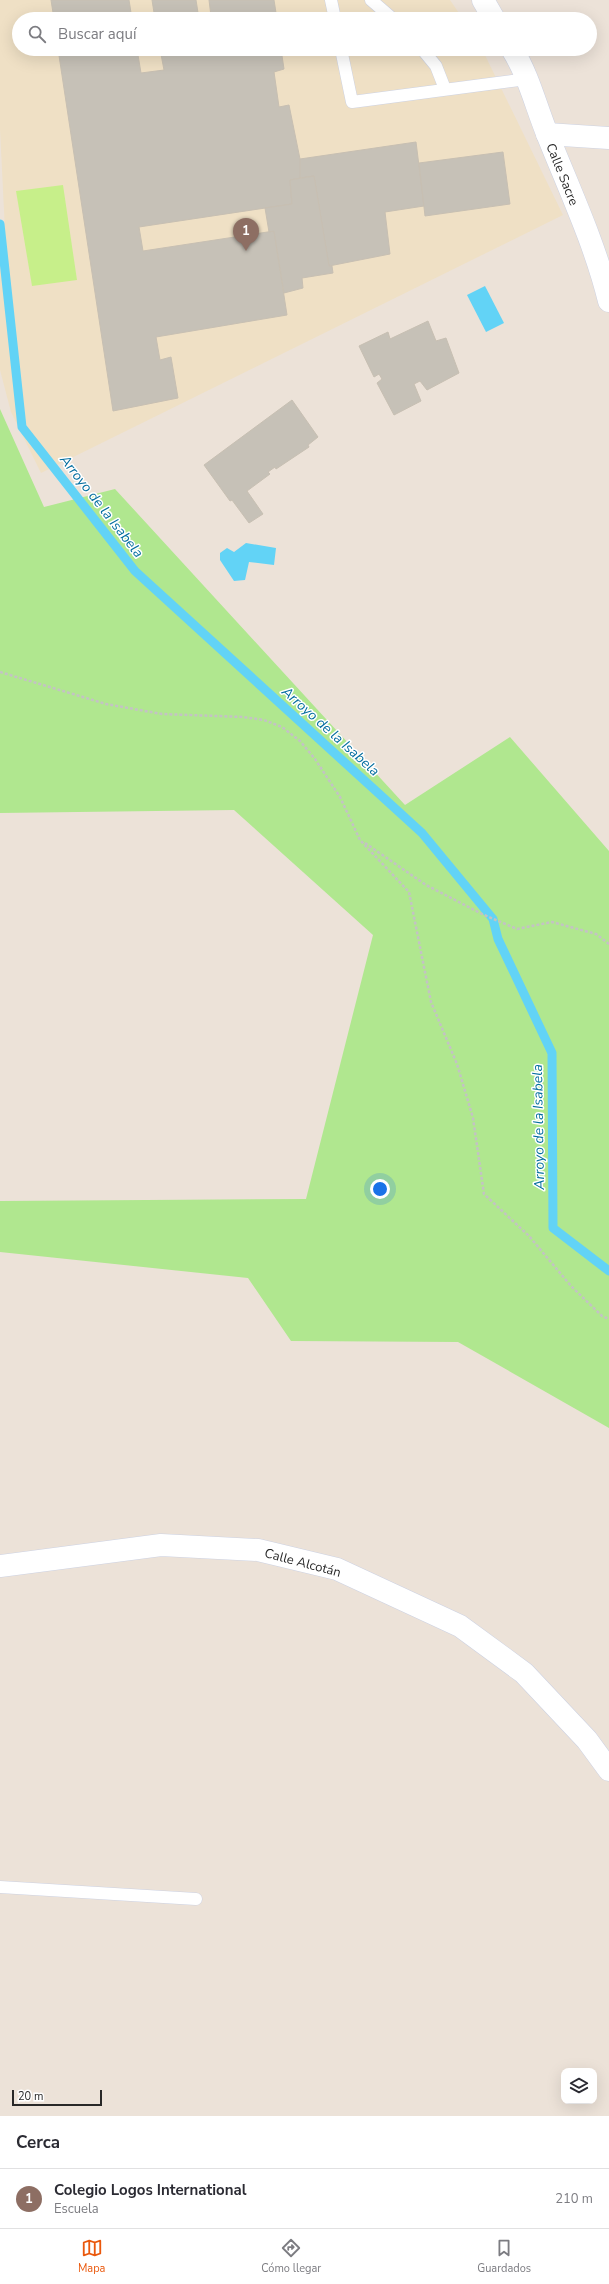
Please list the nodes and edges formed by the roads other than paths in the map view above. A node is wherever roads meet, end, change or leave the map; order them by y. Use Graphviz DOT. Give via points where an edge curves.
graph roads {
  1 [pos="331,0"];
  2 [pos="371,0"];
  3 [pos="483,0"];
  4 [pos="334,12"];
  5 [pos="385,12"];
  6 [pos="490,12"];
  7 [pos="342,56"];
  8 [pos="428,56"];
  9 [pos="516,56"];
  10 [pos="527,79"];
  11 [pos="445,89"];
  12 [pos="547,134"];
  13 [pos="609,138"];
  14 [pos="609,301"];
  15 [pos="0,1566"];
  16 [pos="609,1770"];
  17 [pos="0,1887"];
  18 [pos="196,1899"];
  1 -- 4 [label="lane"];
  2 -- 5 [label="lane"];
  3 -- 6 [label="street"];
  7 -- 11 [label="lane" via="352,102"];
  8 -- 11 [label="lane" via="436,66"];
  9 -- 10 [label="street, Calle Sacre"];
  10 -- 11 [label="lane"];
  10 -- 12 [label="street, Calle Sacre"];
  12 -- 13 [label="street"];
  12 -- 14 [label="street, Calle Sacre" via="600,264"];
  15 -- 16 [label="street, Calle Alcotán" via="161,1545 258,1550 337,1569 460,1626 524,1673 587,1740"];
  17 -- 18 [label="lane"];
}
